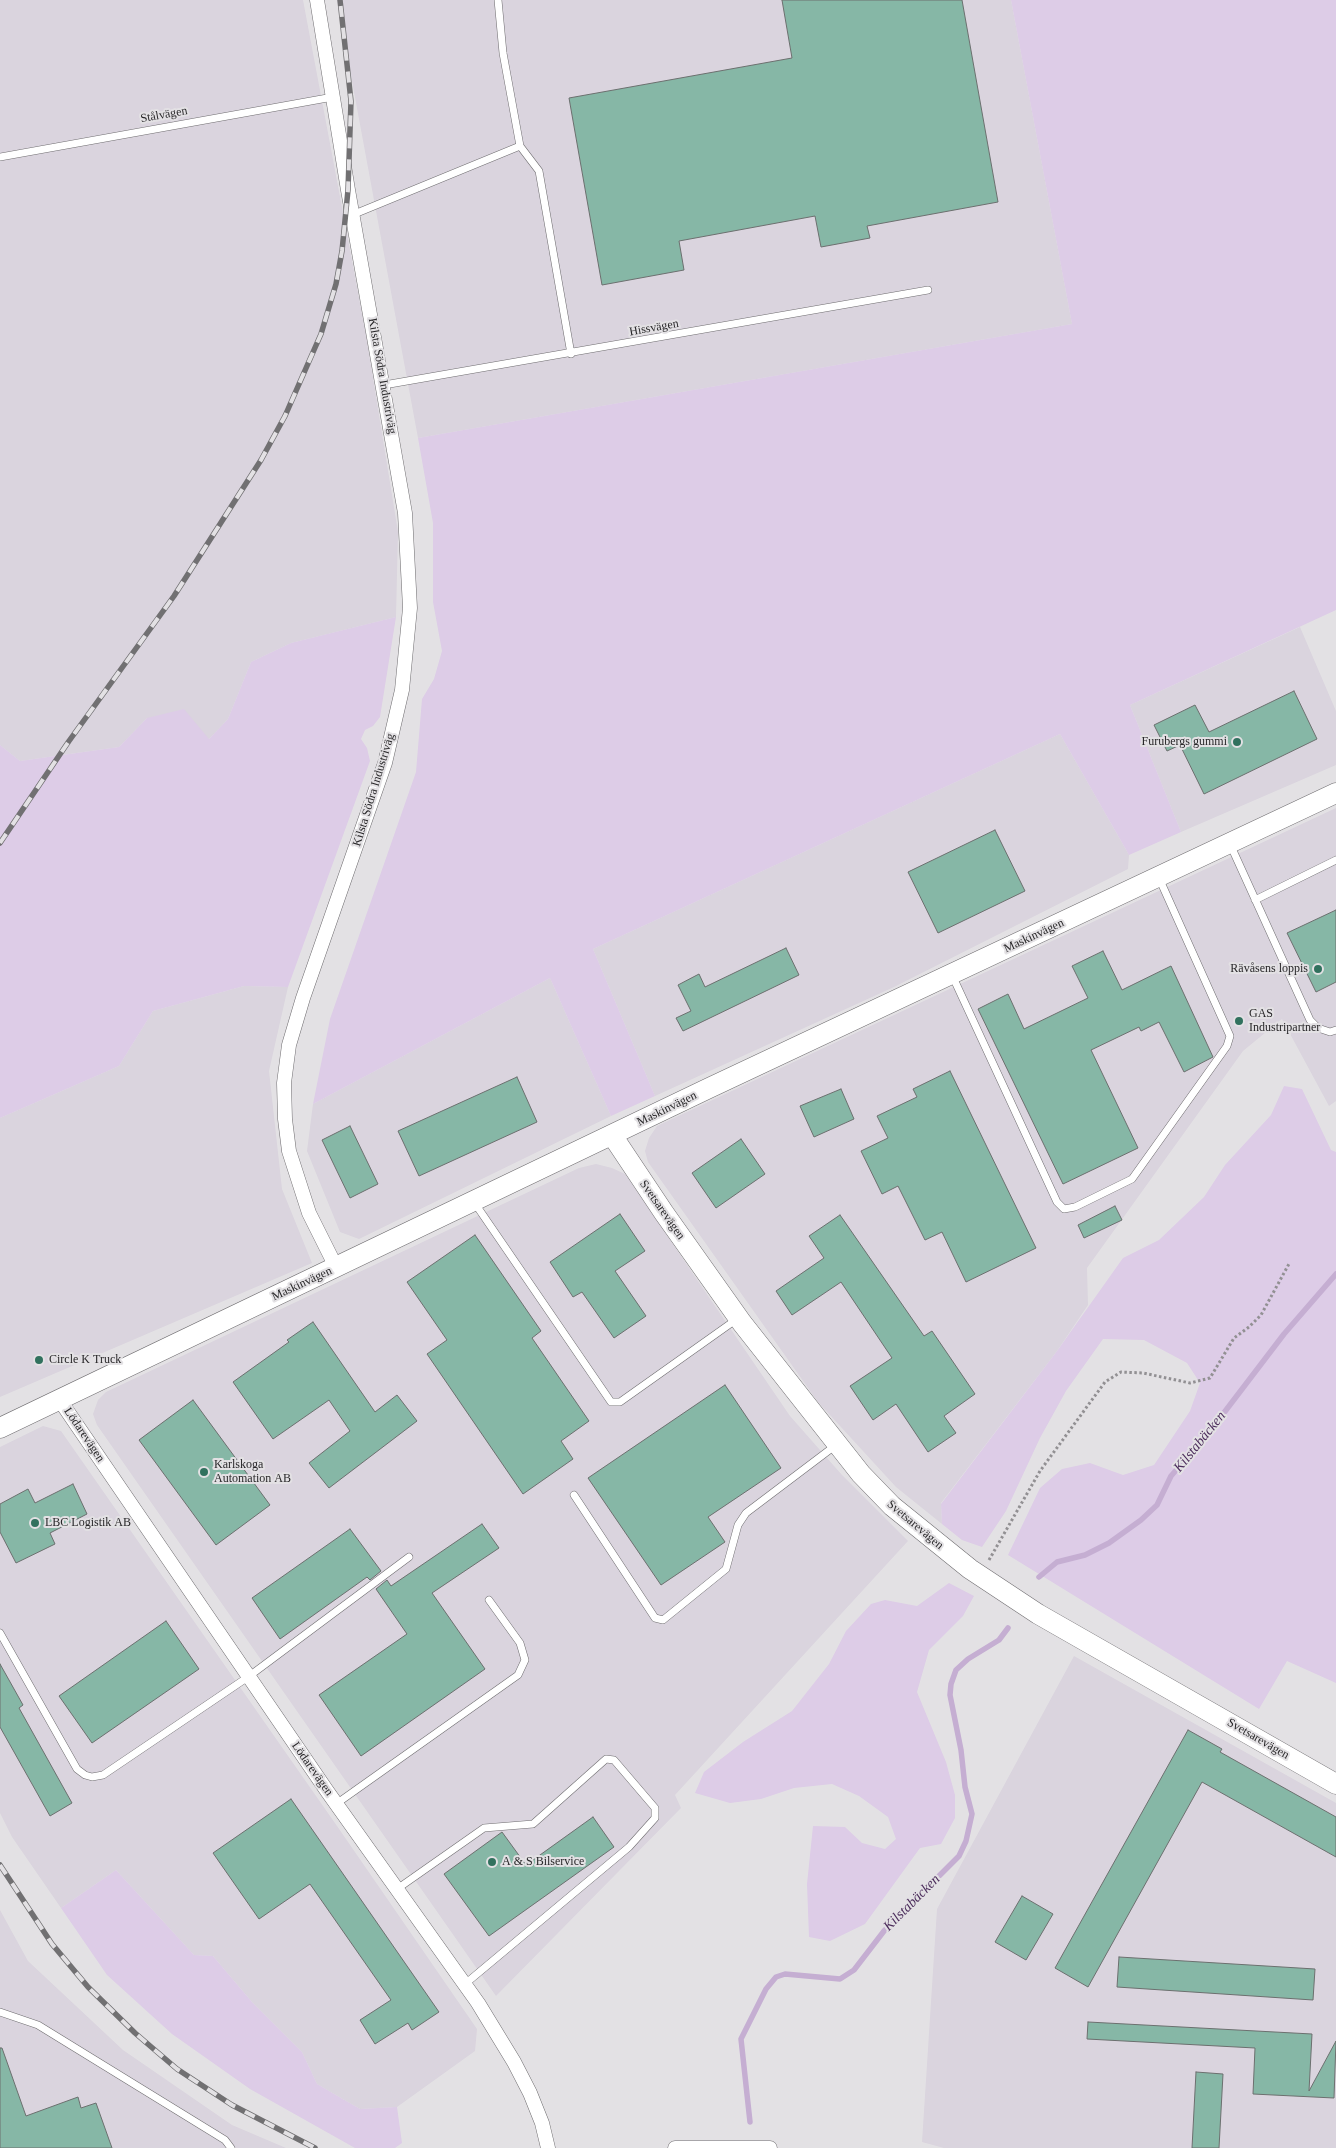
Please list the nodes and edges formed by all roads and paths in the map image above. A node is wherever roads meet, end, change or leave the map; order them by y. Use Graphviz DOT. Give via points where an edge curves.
graph roads {
  1 [pos="317,0"];
  2 [pos="498,0"];
  3 [pos="333,97"];
  4 [pos="520,146"];
  5 [pos="0,157"];
  6 [pos="352,215"];
  7 [pos="928,290"];
  8 [pos="571,354"];
  9 [pos="384,386"];
  10 [pos="1336,793"];
  11 [pos="1230,844"];
  12 [pos="1336,860"];
  13 [pos="1159,877"];
  14 [pos="1256,900"];
  15 [pos="952,975"];
  16 [pos="1336,1030"];
  17 [pos="612,1135"];
  18 [pos="474,1202"];
  19 [pos="1290,1262"];
  20 [pos="336,1268"];
  21 [pos="739,1318"];
  22 [pos="59,1399"];
  23 [pos="0,1428"];
  24 [pos="837,1444"];
  25 [pos="574,1495"];
  26 [pos="409,1557"];
  27 [pos="980,1576"];
  28 [pos="488,1600"];
  29 [pos="0,1633"];
  30 [pos="248,1677"];
  31 [pos="1336,1784"];
  32 [pos="336,1804"];
  33 [pos="396,1889"];
  34 [pos="464,1984"];
  35 [pos="0,2012"];
  36 [pos="231,2148"];
  37 [pos="548,2148"];
  38 [pos="675,2148"];
  39 [pos="770,2148"];
  1 -- 3 [label="street, Kilsta Södra Industriväg"];
  2 -- 4 [label="lane" via="503,53"];
  3 -- 5 [label="lane, Stålvägen"];
  3 -- 6 [label="street, Kilsta Södra Industriväg"];
  4 -- 6 [label="lane"];
  4 -- 8 [label="lane" via="539,171"];
  6 -- 9 [label="street, Kilsta Södra Industriväg"];
  7 -- 8 [label="lane, Hissvägen"];
  8 -- 9 [label="lane, Hissvägen"];
  9 -- 20 [label="street, Kilsta Södra Industriväg" via="405,513 409,563 410,608 402,690 383,771 303,998 289,1045 284,1084 289,1151 310,1213"];
  10 -- 11 [label="street, Maskinvägen"];
  11 -- 13 [label="street, Maskinvägen"];
  11 -- 14 [label="lane"];
  12 -- 14 [label="lane"];
  13 -- 15 [label="street, Maskinvägen"];
  13 -- 15 [label="lane" via="1230,1036 1227,1046 1132,1179 1075,1207 1064,1209 1057,1202"];
  14 -- 16 [label="lane" via="1310,1020 1324,1030"];
  15 -- 17 [label="street, Maskinvägen"];
  17 -- 18 [label="street, Maskinvägen"];
  17 -- 21 [label="street, Svetsarevägen"];
  18 -- 20 [label="street, Maskinvägen"];
  18 -- 21 [label="lane" via="611,1402 620,1402"];
  19 -- 27 [label="path" via="1261,1315 1234,1338 1210,1378 1190,1383 1121,1372 1105,1382 1040,1471"];
  20 -- 22 [label="street, Maskinvägen"];
  21 -- 24 [label="street, Svetsarevägen"];
  22 -- 23 [label="street, Maskinvägen"];
  22 -- 30 [label="street, Lödarevägen"];
  24 -- 25 [label="lane" via="746,1513 738,1525 726,1568 663,1620 655,1618"];
  24 -- 27 [label="street, Svetsarevägen" via="892,1506"];
  26 -- 30 [label="lane"];
  27 -- 31 [label="street, Svetsarevägen" via="1038,1614"];
  28 -- 32 [label="lane" via="520,1643 525,1660 518,1675"];
  29 -- 30 [label="lane" via="77,1769 92,1777 103,1775"];
  30 -- 32 [label="street, Lödarevägen"];
  32 -- 33 [label="street, Lödarevägen"];
  33 -- 34 [label="street, Lödarevägen"];
  33 -- 34 [label="lane" via="484,1828 533,1824 606,1759 614,1760 655,1808 655,1818 629,1847"];
  34 -- 37 [label="street, Lödarevägen" via="514,2062 533,2100"];
  35 -- 36 [label="lane" via="38,2025 225,2140"];
  38 -- 39 [label="street"];
}
